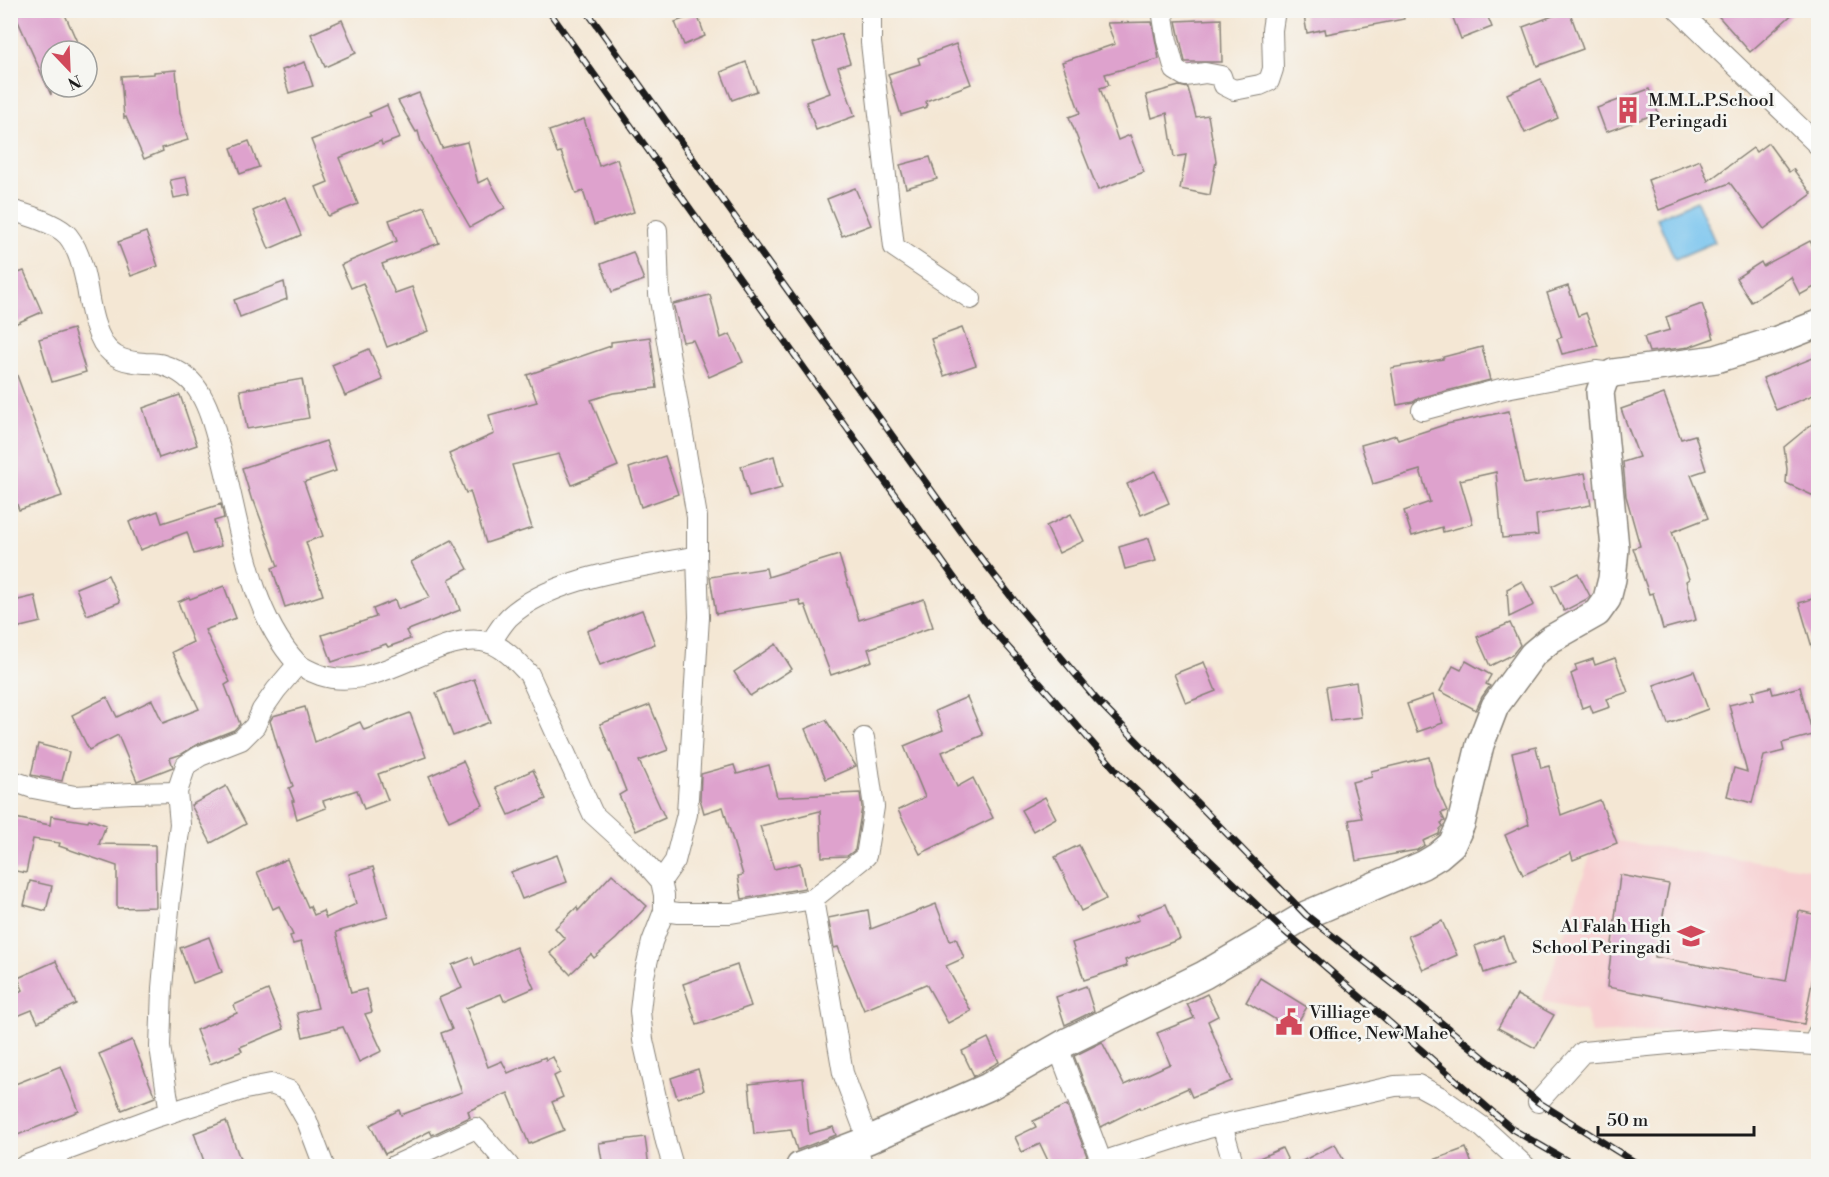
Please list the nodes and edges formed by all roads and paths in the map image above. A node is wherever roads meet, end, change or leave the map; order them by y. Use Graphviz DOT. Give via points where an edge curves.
graph roads {
  1 [pos="873,10"];
  2 [pos="1162,10"];
  3 [pos="1275,10"];
  4 [pos="1678,10"];
  5 [pos="1818,145"];
  6 [pos="10,210"];
  7 [pos="657,230"];
  8 [pos="971,299"];
  9 [pos="1818,324"];
  10 [pos="1613,373"];
  11 [pos="1422,410"];
  12 [pos="697,556"];
  13 [pos="490,643"];
  14 [pos="298,664"];
  15 [pos="864,738"];
  16 [pos="10,780"];
  17 [pos="177,792"];
  18 [pos="661,881"];
  19 [pos="813,898"];
  20 [pos="664,911"];
  21 [pos="1818,1033"];
  22 [pos="1058,1047"];
  23 [pos="1538,1102"];
  24 [pos="170,1113"];
  25 [pos="1222,1125"];
  26 [pos="862,1151"];
  27 [pos="1098,1165"];
  28 [pos="24,1167"];
  29 [pos="324,1167"];
  30 [pos="394,1167"];
  31 [pos="509,1167"];
  32 [pos="673,1167"];
  33 [pos="800,1167"];
  34 [pos="1234,1167"];
  35 [pos="1525,1167"];
  1 -- 8 [label="street" via="872,53 894,247"];
  2 -- 3 [label="street" via="1174,70 1185,76 1221,76 1224,85 1234,90 1269,81"];
  4 -- 5 [label="street"];
  6 -- 14 [label="street" via="39,218 67,234 83,270 93,323 115,358 162,364 188,377 201,395 214,427 238,531 262,609"];
  7 -- 12 [label="street" via="659,294 697,517"];
  9 -- 10 [label="main road" via="1716,359"];
  10 -- 11 [label="street" via="1596,371 1501,389"];
  10 -- 22 [label="main road" via="1605,378 1600,392 1615,548 1607,599 1597,613 1533,654 1495,706 1452,843 1423,865 1306,915 1204,975"];
  12 -- 13 [label="street" via="601,575 546,592 509,617"];
  12 -- 18 [label="street" via="699,617 687,814 675,861"];
  13 -- 14 [label="street" via="466,640 355,678 331,679"];
  13 -- 18 [label="street" via="529,674 593,814"];
  14 -- 17 [label="street" via="241,740 186,765"];
  15 -- 19 [label="street" via="874,807 867,856"];
  16 -- 17 [label="street" via="75,796"];
  17 -- 24 [label="street" via="180,824 162,988 160,1047"];
  18 -- 20 [label="street"];
  19 -- 20 [label="street" via="731,913"];
  19 -- 26 [label="street" via="843,1073"];
  20 -- 32 [label="street" via="652,942 640,1011 643,1040"];
  21 -- 23 [label="street" via="1814,1045 1723,1039 1583,1052"];
  22 -- 26 [label="main road" via="988,1088"];
  22 -- 27 [label="street"];
  24 -- 28 [label="street"];
  24 -- 29 [label="street" via="271,1084 290,1091 307,1121"];
  25 -- 27 [label="street"];
  25 -- 34 [label="street"];
  25 -- 35 [label="street" via="1395,1086 1418,1085 1482,1126"];
  26 -- 33 [label="main road"];
  30 -- 31 [label="street" via="476,1128"];
}
